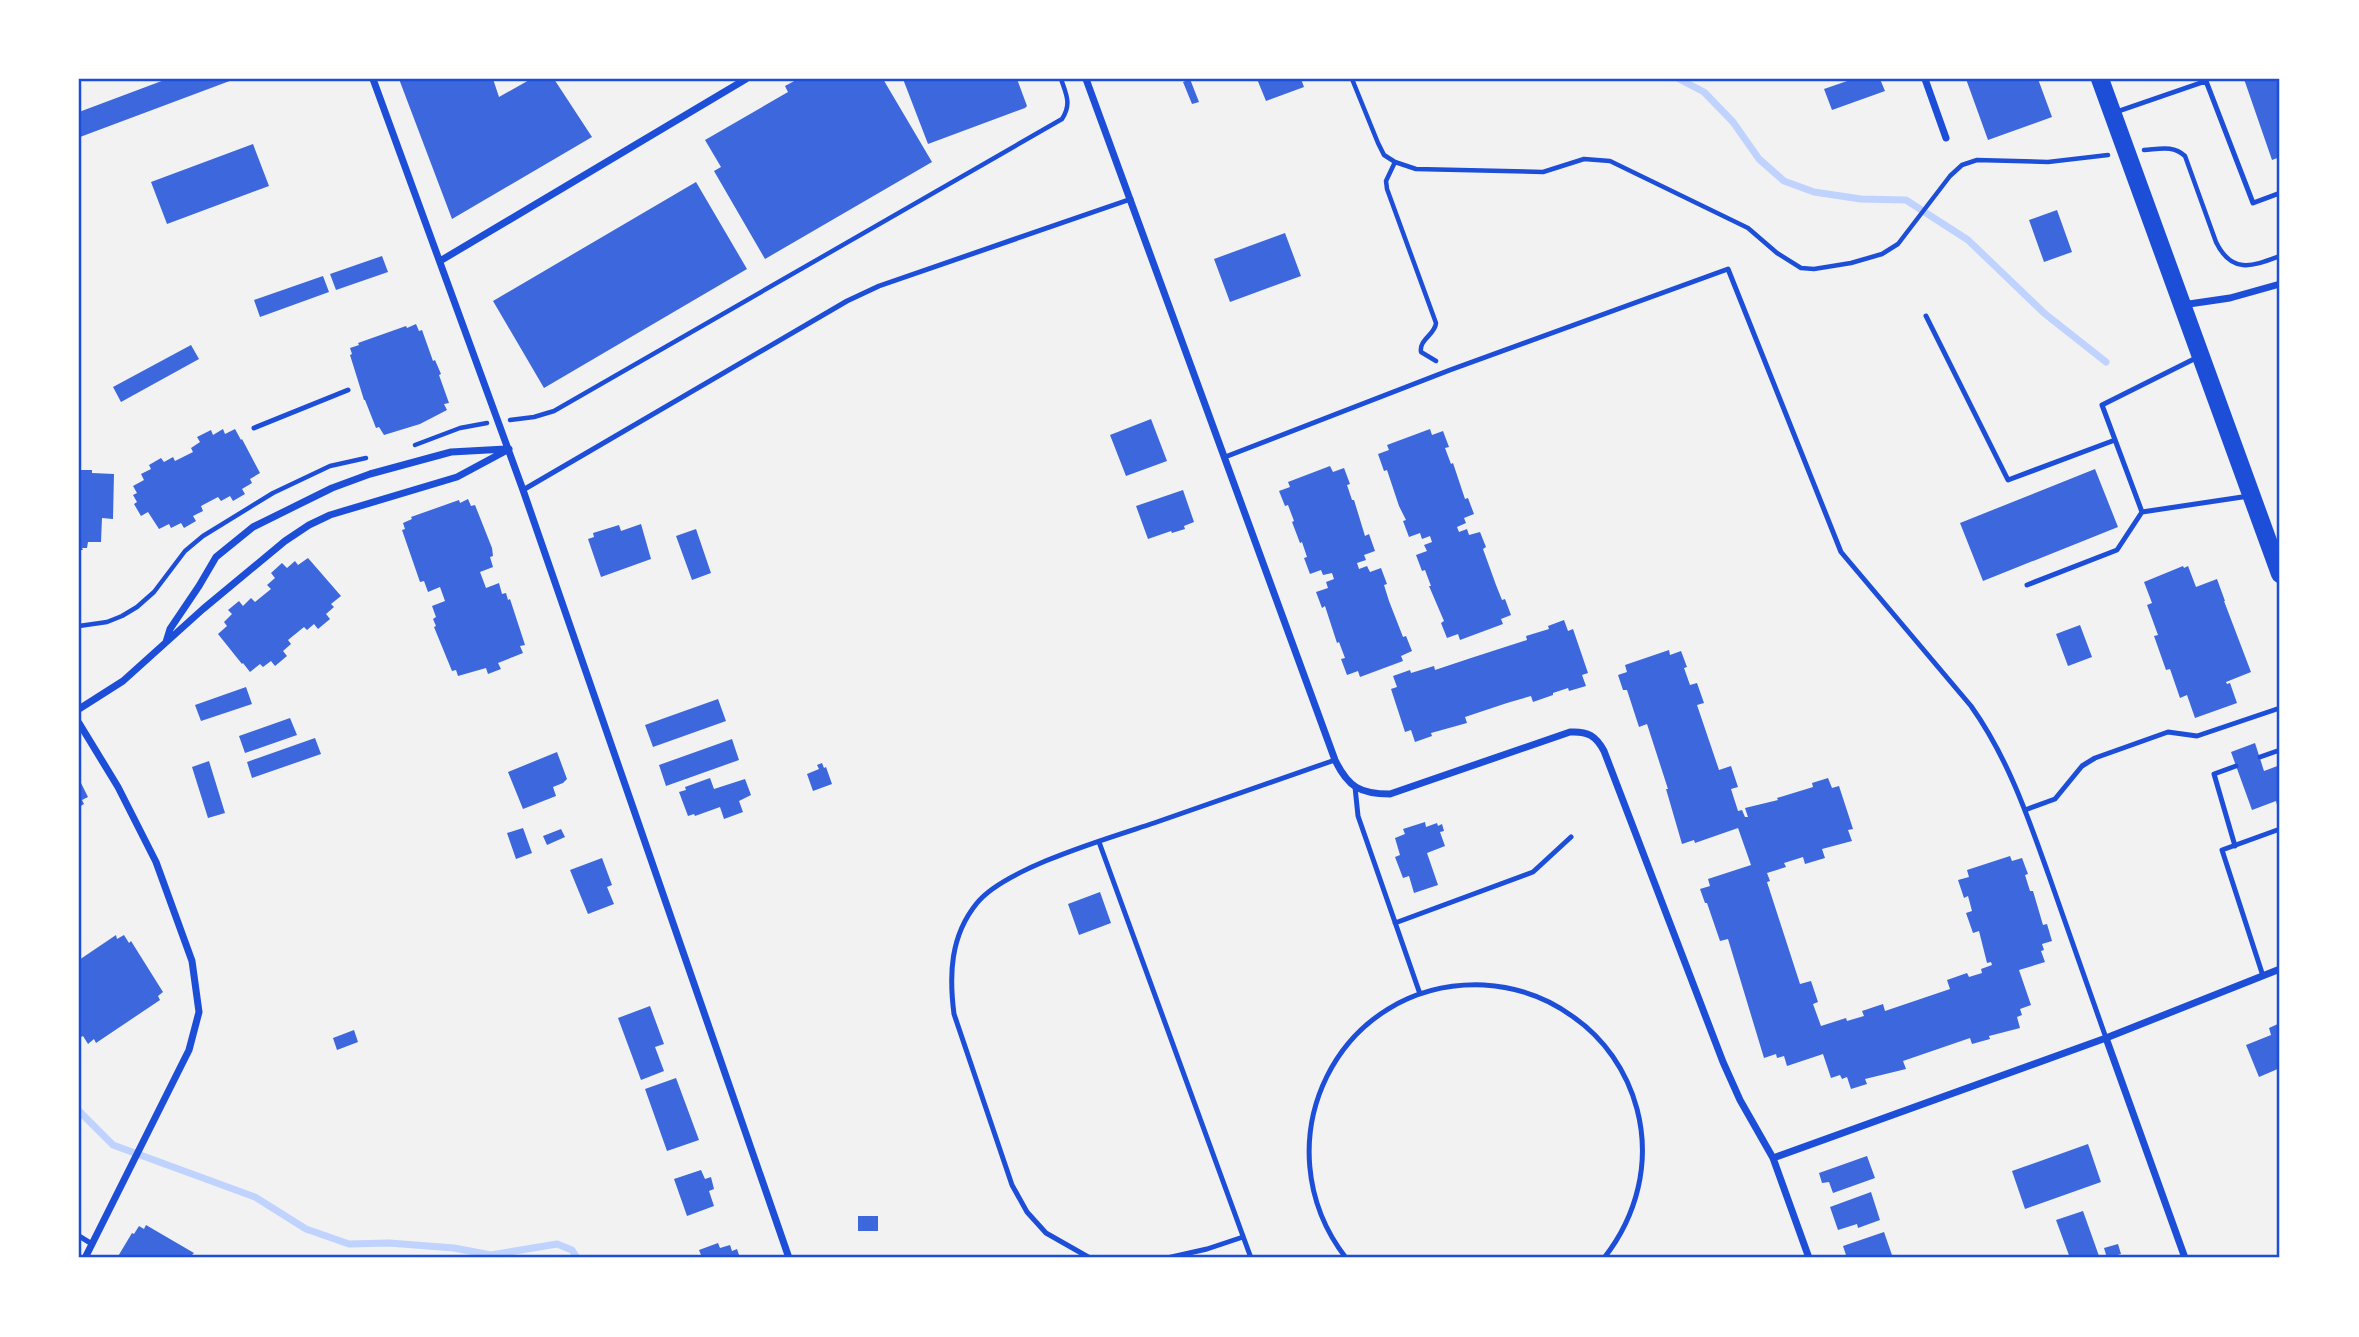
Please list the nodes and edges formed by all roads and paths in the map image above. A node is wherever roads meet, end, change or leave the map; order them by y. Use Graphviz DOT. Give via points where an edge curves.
graph roads {
  1 [pos="373,79"];
  2 [pos="746,79"];
  3 [pos="1061,79"];
  4 [pos="1086,79"];
  5 [pos="1352,79"];
  6 [pos="1925,79"];
  7 [pos="2100,79"];
  8 [pos="2113,113"];
  9 [pos="1946,138"];
  10 [pos="1395,162"];
  11 [pos="1950,176"];
  12 [pos="2280,193"];
  13 [pos="1131,199"];
  14 [pos="440,261"];
  15 [pos="2280,284"];
  16 [pos="2182,305"];
  17 [pos="1926,316"];
  18 [pos="2201,356"];
  19 [pos="1450,370"];
  20 [pos="348,390"];
  21 [pos="499,421"];
  22 [pos="254,428"];
  23 [pos="449,433"];
  24 [pos="2115,440"];
  25 [pos="509,449"];
  26 [pos="1226,457"];
  27 [pos="523,490"];
  28 [pos="2252,495"];
  29 [pos="2142,512"];
  30 [pos="2280,574"];
  31 [pos="2027,585"];
  32 [pos="166,643"];
  33 [pos="2280,708"];
  34 [pos="79,709"];
  35 [pos="79,723"];
  36 [pos="2280,750"];
  37 [pos="2260,757"];
  38 [pos="1335,760"];
  39 [pos="2236,766"];
  40 [pos="1355,787"];
  41 [pos="2025,810"];
  42 [pos="2280,829"];
  43 [pos="1571,837"];
  44 [pos="1099,842"];
  45 [pos="2235,846"];
  46 [pos="1395,923"];
  47 [pos="2280,969"];
  48 [pos="2263,976"];
  49 [pos="1420,994"];
  50 [pos="2106,1038"];
  51 [pos="1773,1158"];
  52 [pos="79,1237"];
  53 [pos="1243,1237"];
  54 [pos="92,1244"];
  55 [pos="85,1258"];
  56 [pos="789,1258"];
  57 [pos="1090,1258"];
  58 [pos="1167,1258"];
  59 [pos="1251,1258"];
  60 [pos="1346,1258"];
  61 [pos="1604,1258"];
  62 [pos="1809,1258"];
  63 [pos="2185,1258"];
  1 -- 14 [label="street"];
  2 -- 14 [label="street"];
  3 -- 21 [label="path" via="1069,101 1062,119 554,411"];
  4 -- 13 [label="street"];
  5 -- 10 [label="path" via="1384,155"];
  6 -- 9 [label="street"];
  7 -- 8 [label="main road"];
  8 -- 12 [label="lane" via="2206,81 2253,202"];
  8 -- 16 [label="main road"];
  10 -- 11 [label="path" via="1416,169 1543,172 1584,159 1609,161 1748,228 1801,268 1814,269 1882,254 1898,244"];
  10 -- 19 [label="path" via="1387,189 1436,323 1421,352"];
  13 -- 26 [label="street"];
  13 -- 27 [label="lane" via="847,300"];
  14 -- 21 [label="street"];
  15 -- 16 [label="street"];
  16 -- 18 [label="main road"];
  17 -- 24 [label="lane" via="2008,480"];
  18 -- 24 [label="lane" via="2102,405"];
  18 -- 28 [label="main road"];
  19 -- 26 [label="lane"];
  19 -- 41 [label="lane" via="1728,269 1840,552 1990,732"];
  20 -- 22 [label="lane"];
  21 -- 23 [label="path"];
  21 -- 25 [label="street"];
  24 -- 29 [label="lane"];
  25 -- 27 [label="street"];
  25 -- 32 [label="street" via="457,477 330,514 309,525"];
  25 -- 32 [label="street" via="451,452 370,474 253,527 216,557 170,629"];
  26 -- 38 [label="street"];
  27 -- 56 [label="street"];
  28 -- 29 [label="lane"];
  28 -- 30 [label="main road"];
  29 -- 31 [label="lane" via="2118,550"];
  32 -- 34 [label="street" via="123,681"];
  33 -- 41 [label="lane" via="2196,736 2168,732 2095,758 2082,766 2055,799"];
  35 -- 54 [label="street" via="156,862 192,961 199,1012 189,1050"];
  36 -- 37 [label="lane"];
  38 -- 40 [label="street"];
  38 -- 44 [label="lane"];
  39 -- 45 [label="lane" via="2214,774"];
  40 -- 46 [label="lane" via="1358,817"];
  40 -- 51 [label="street" via="1371,794 1390,794 1570,732 1592,735 1604,751 1723,1062"];
  41 -- 50 [label="lane"];
  42 -- 45 [label="lane"];
  43 -- 46 [label="lane" via="1533,872"];
  44 -- 53 [label="lane"];
  44 -- 57 [label="lane" via="1014,875 978,902 962,926 950,985 960,1037 1012,1185 1046,1233"];
  45 -- 48 [label="lane" via="2222,850"];
  46 -- 49 [label="lane"];
  47 -- 48 [label="street"];
  48 -- 50 [label="street"];
  49 -- 60 [label="lane" via="1380,1015 1355,1036 1334,1062 1314,1107 1308,1147 1312,1188 1322,1219"];
  49 -- 61 [label="lane" via="1473,985 1522,991 1580,1021 1614,1057 1637,1109 1642,1166 1630,1214"];
  50 -- 51 [label="street"];
  50 -- 63 [label="street"];
  51 -- 62 [label="street"];
  52 -- 54 [label="lane"];
  53 -- 58 [label="lane"];
  53 -- 59 [label="lane"];
  54 -- 55 [label="street"];
}
